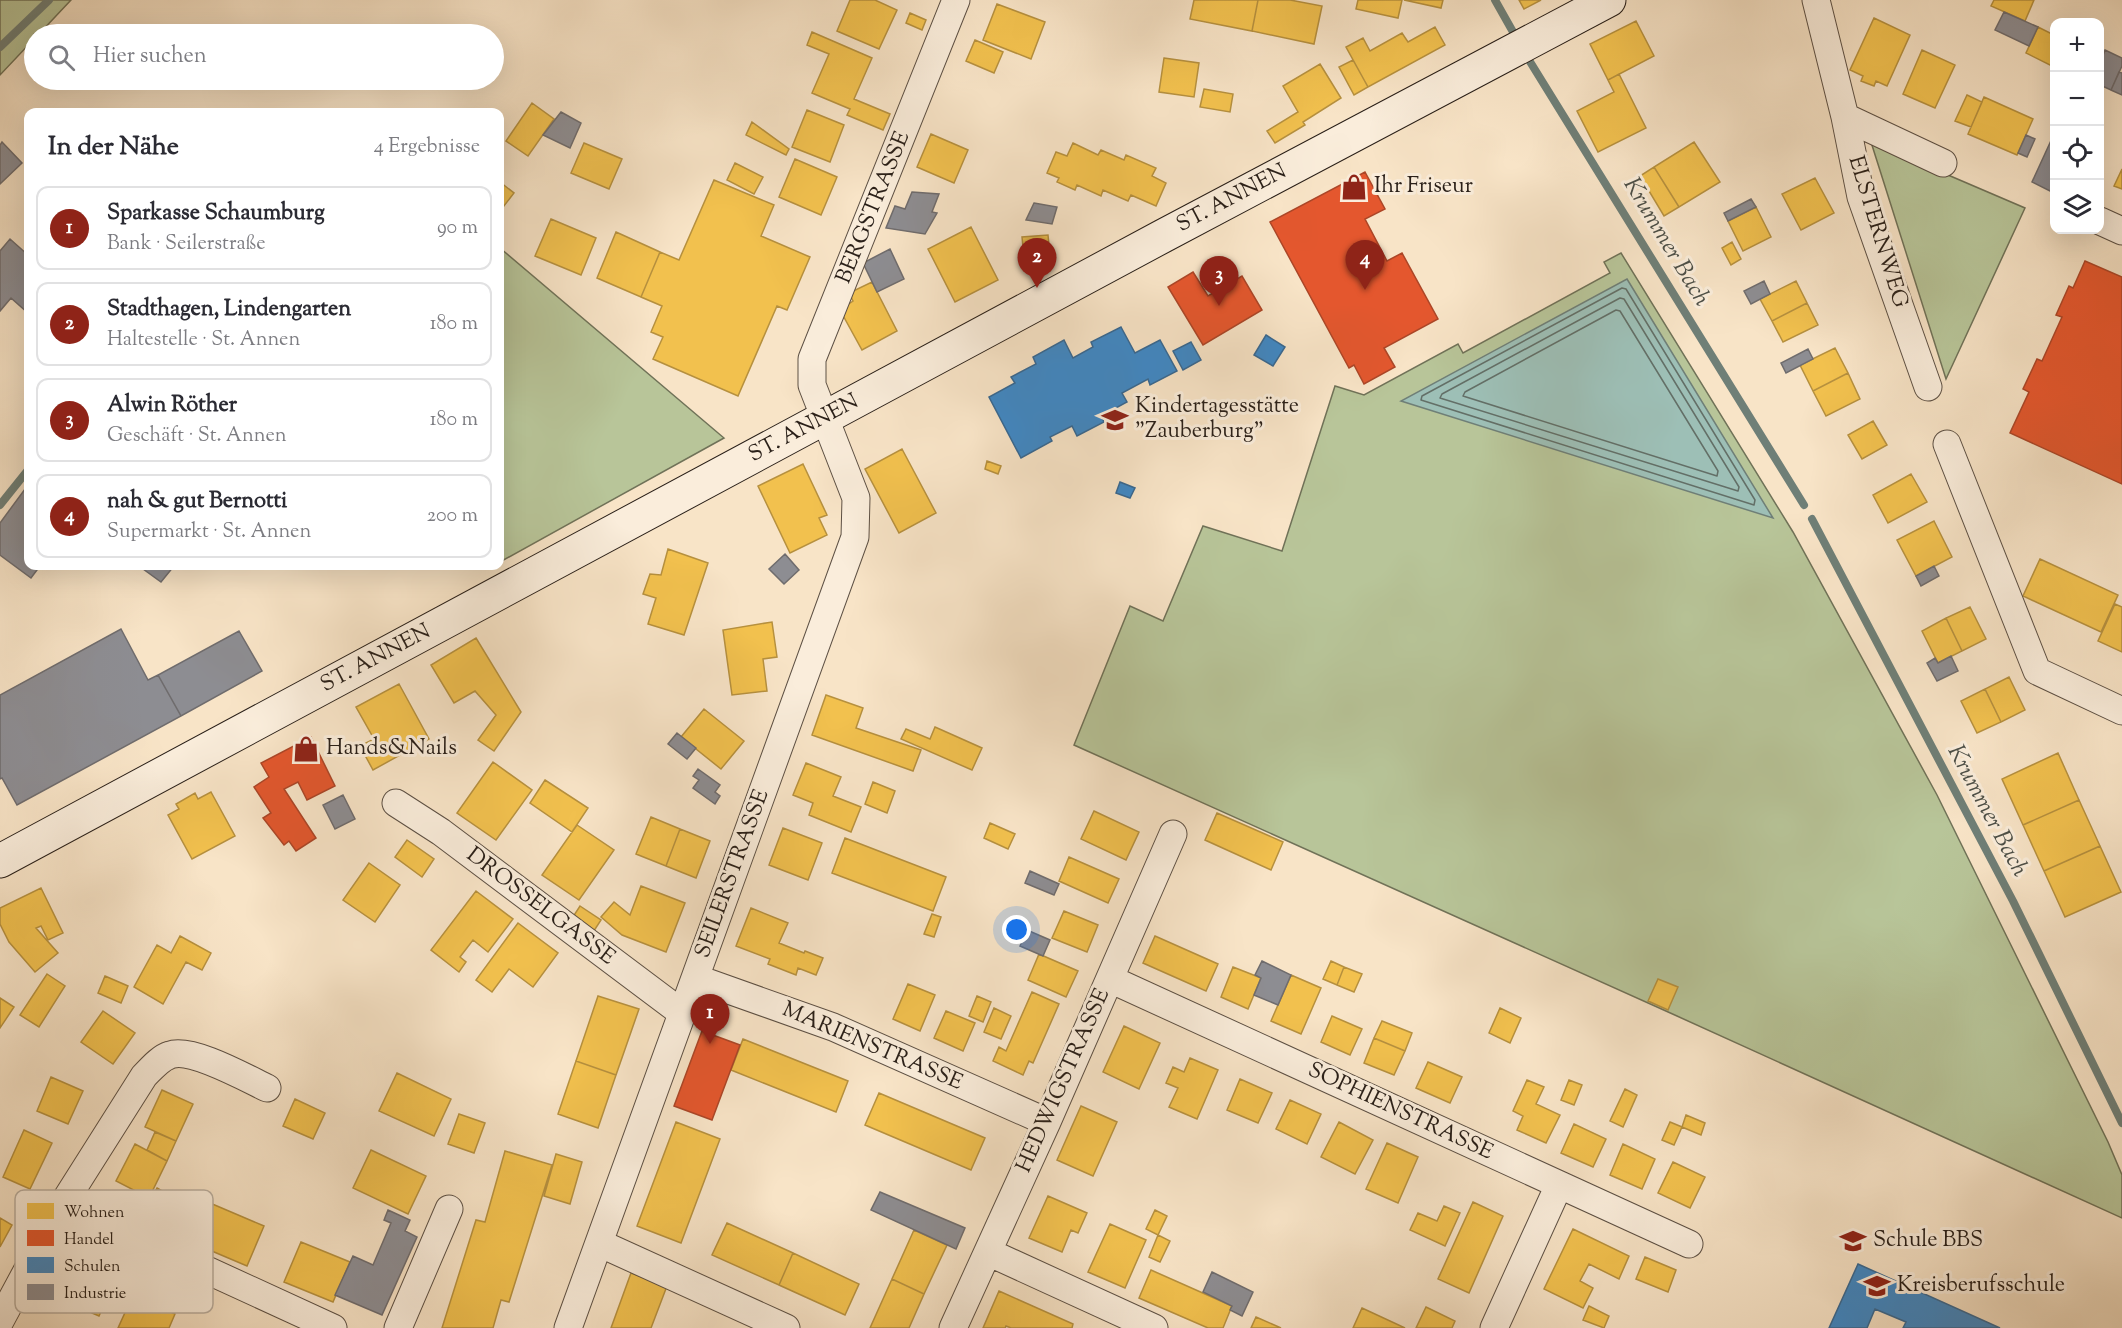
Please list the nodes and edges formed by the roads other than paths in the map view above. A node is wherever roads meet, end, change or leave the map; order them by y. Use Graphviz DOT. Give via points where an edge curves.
graph roads {
  1 [pos="956,0"];
  2 [pos="1609,0"];
  3 [pos="1818,1"];
  4 [pos="1845,117"];
  5 [pos="1943,163"];
  6 [pos="2104,223"];
  7 [pos="2122,231"];
  8 [pos="1928,387"];
  9 [pos="825,417"];
  10 [pos="1947,444"];
  11 [pos="2122,711"];
  12 [pos="396,803"];
  13 [pos="1173,834"];
  14 [pos="0,861"];
  15 [pos="695,978"];
  16 [pos="1110,979"];
  17 [pos="682,1013"];
  18 [pos="267,1088"];
  19 [pos="1047,1122"];
  20 [pos="1558,1185"];
  21 [pos="72,1190"];
  22 [pos="449,1209"];
  23 [pos="599,1242"];
  24 [pos="1689,1244"];
  25 [pos="988,1252"];
  26 [pos="213,1273"];
  27 [pos="15,1293"];
  28 [pos="0,1321"];
  29 [pos="15,1328"];
  30 [pos="333,1328"];
  31 [pos="398,1328"];
  32 [pos="568,1328"];
  33 [pos="786,1328"];
  34 [pos="953,1328"];
  35 [pos="1154,1328"];
  36 [pos="1494,1328"];
  1 -- 9 [label="street, BERGSTRASSE" via="812,359 812,385"];
  2 -- 9 [label="main road, ST. ANNEN"];
  3 -- 4 [label="street, ELSTERNWEG"];
  4 -- 5 [label="street"];
  4 -- 8 [label="street, ELSTERNWEG" via="1861,196"];
  6 -- 7 [label="street"];
  9 -- 14 [label="main road, ST. ANNEN"];
  9 -- 15 [label="street, SEILERSTRASSE" via="856,498 855,537"];
  10 -- 11 [label="street" via="2037,671"];
  12 -- 17 [label="street, DROSSELGASSE" via="441,832"];
  13 -- 16 [label="street, HEDWIGSTRASSE"];
  15 -- 17 [label="street, SEILERSTRASSE"];
  15 -- 19 [label="street, MARIENSTRASSE" via="833,1027"];
  16 -- 19 [label="street, HEDWIGSTRASSE"];
  16 -- 20 [label="street, SOPHIENSTRASSE"];
  17 -- 23 [label="street, SEILERSTRASSE"];
  18 -- 21 [label="street" via="191,1054 170,1055 144,1076"];
  19 -- 25 [label="street, HEDWIGSTRASSE"];
  20 -- 24 [label="street, SOPHIENSTRASSE"];
  20 -- 36 [label="street"];
  22 -- 31 [label="street"];
  23 -- 32 [label="street, SEILERSTRASSE"];
  23 -- 33 [label="street"];
  25 -- 34 [label="street, HEDWIGSTRASSE"];
  25 -- 35 [label="street"];
  26 -- 30 [label="street"];
  27 -- 28 [label="street"];
  28 -- 29 [label="street"];
}
